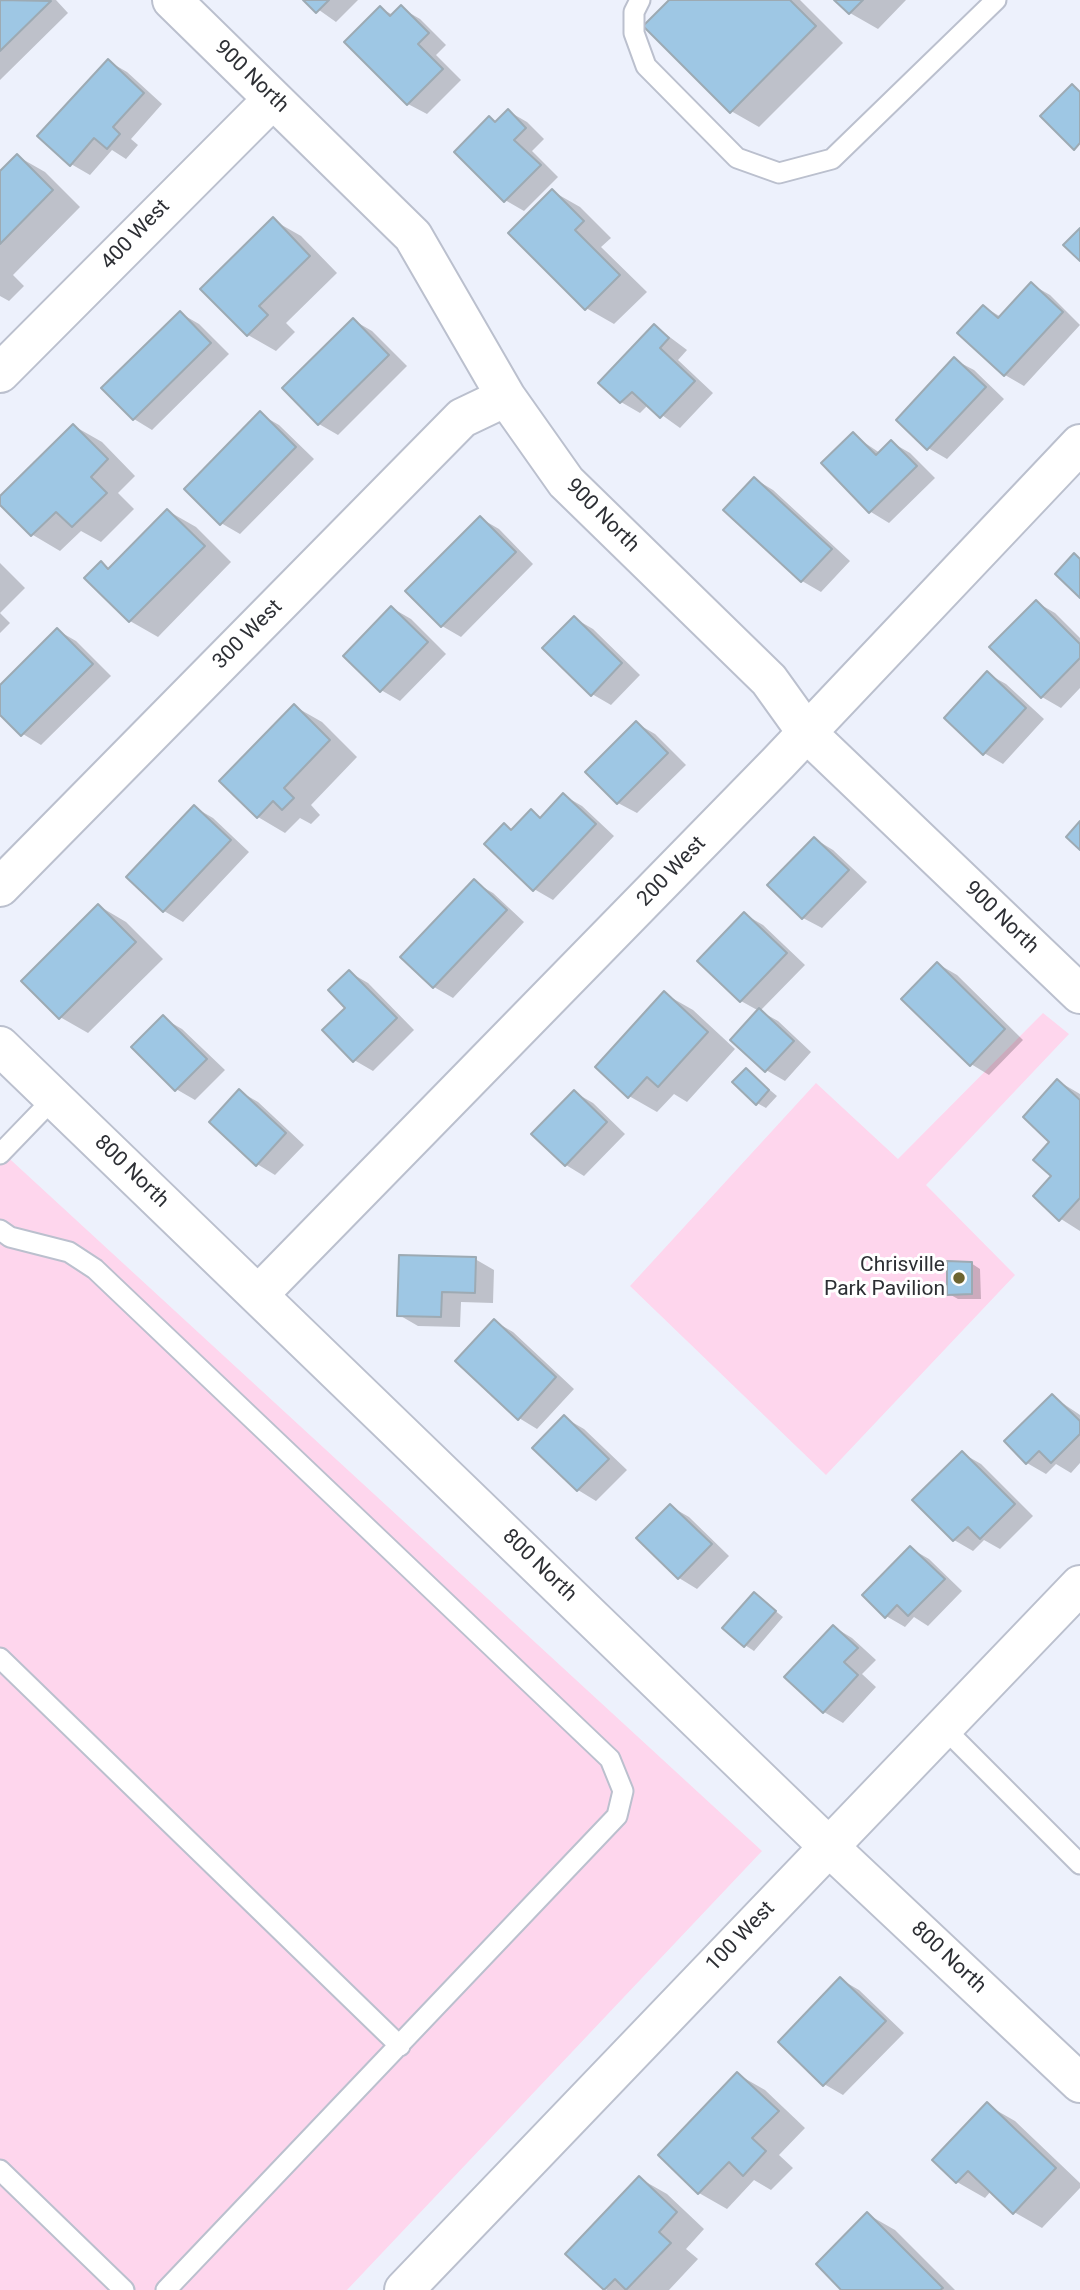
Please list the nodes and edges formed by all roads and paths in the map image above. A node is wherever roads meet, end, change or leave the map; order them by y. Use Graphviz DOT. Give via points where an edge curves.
graph roads {
  1 [pos="172,0"];
  2 [pos="640,0"];
  3 [pos="996,0"];
  4 [pos="273,99"];
  5 [pos="0,373"];
  6 [pos="506,397"];
  7 [pos="1080,444"];
  8 [pos="807,733"];
  9 [pos="0,887"];
  10 [pos="1080,994"];
  11 [pos="0,1046"];
  12 [pos="54,1098"];
  13 [pos="0,1154"];
  14 [pos="0,1230"];
  15 [pos="258,1295"];
  16 [pos="1080,1585"];
  17 [pos="0,1658"];
  18 [pos="943,1727"];
  19 [pos="828,1846"];
  20 [pos="1080,1864"];
  21 [pos="400,2046"];
  22 [pos="1080,2083"];
  23 [pos="0,2169"];
  24 [pos="124,2290"];
  25 [pos="166,2290"];
  26 [pos="404,2290"];
  1 -- 4 [label="street, 900 North"];
  2 -- 3 [label="lane" via="634,12 634,33 646,66 737,158 779,173 832,159"];
  4 -- 5 [label="street, 400 West"];
  4 -- 6 [label="street, 900 North" via="413,236"];
  6 -- 8 [label="street, 900 North" via="566,482 769,680"];
  6 -- 9 [label="street, 300 West" via="462,418"];
  7 -- 8 [label="street, 200 West"];
  8 -- 10 [label="street, 900 North"];
  8 -- 15 [label="street, 200 West"];
  11 -- 12 [label="street, 800 North"];
  12 -- 13 [label="lane"];
  12 -- 15 [label="street, 800 North"];
  14 -- 21 [label="lane" via="10,1237 69,1252 95,1269 610,1759 623,1791 617,1816"];
  15 -- 19 [label="street, 800 North"];
  16 -- 18 [label="street, 100 West"];
  17 -- 21 [label="lane"];
  18 -- 19 [label="street, 100 West"];
  18 -- 20 [label="lane"];
  19 -- 22 [label="street, 800 North"];
  19 -- 26 [label="street, 100 West"];
  21 -- 25 [label="lane"];
  23 -- 24 [label="lane"];
}
